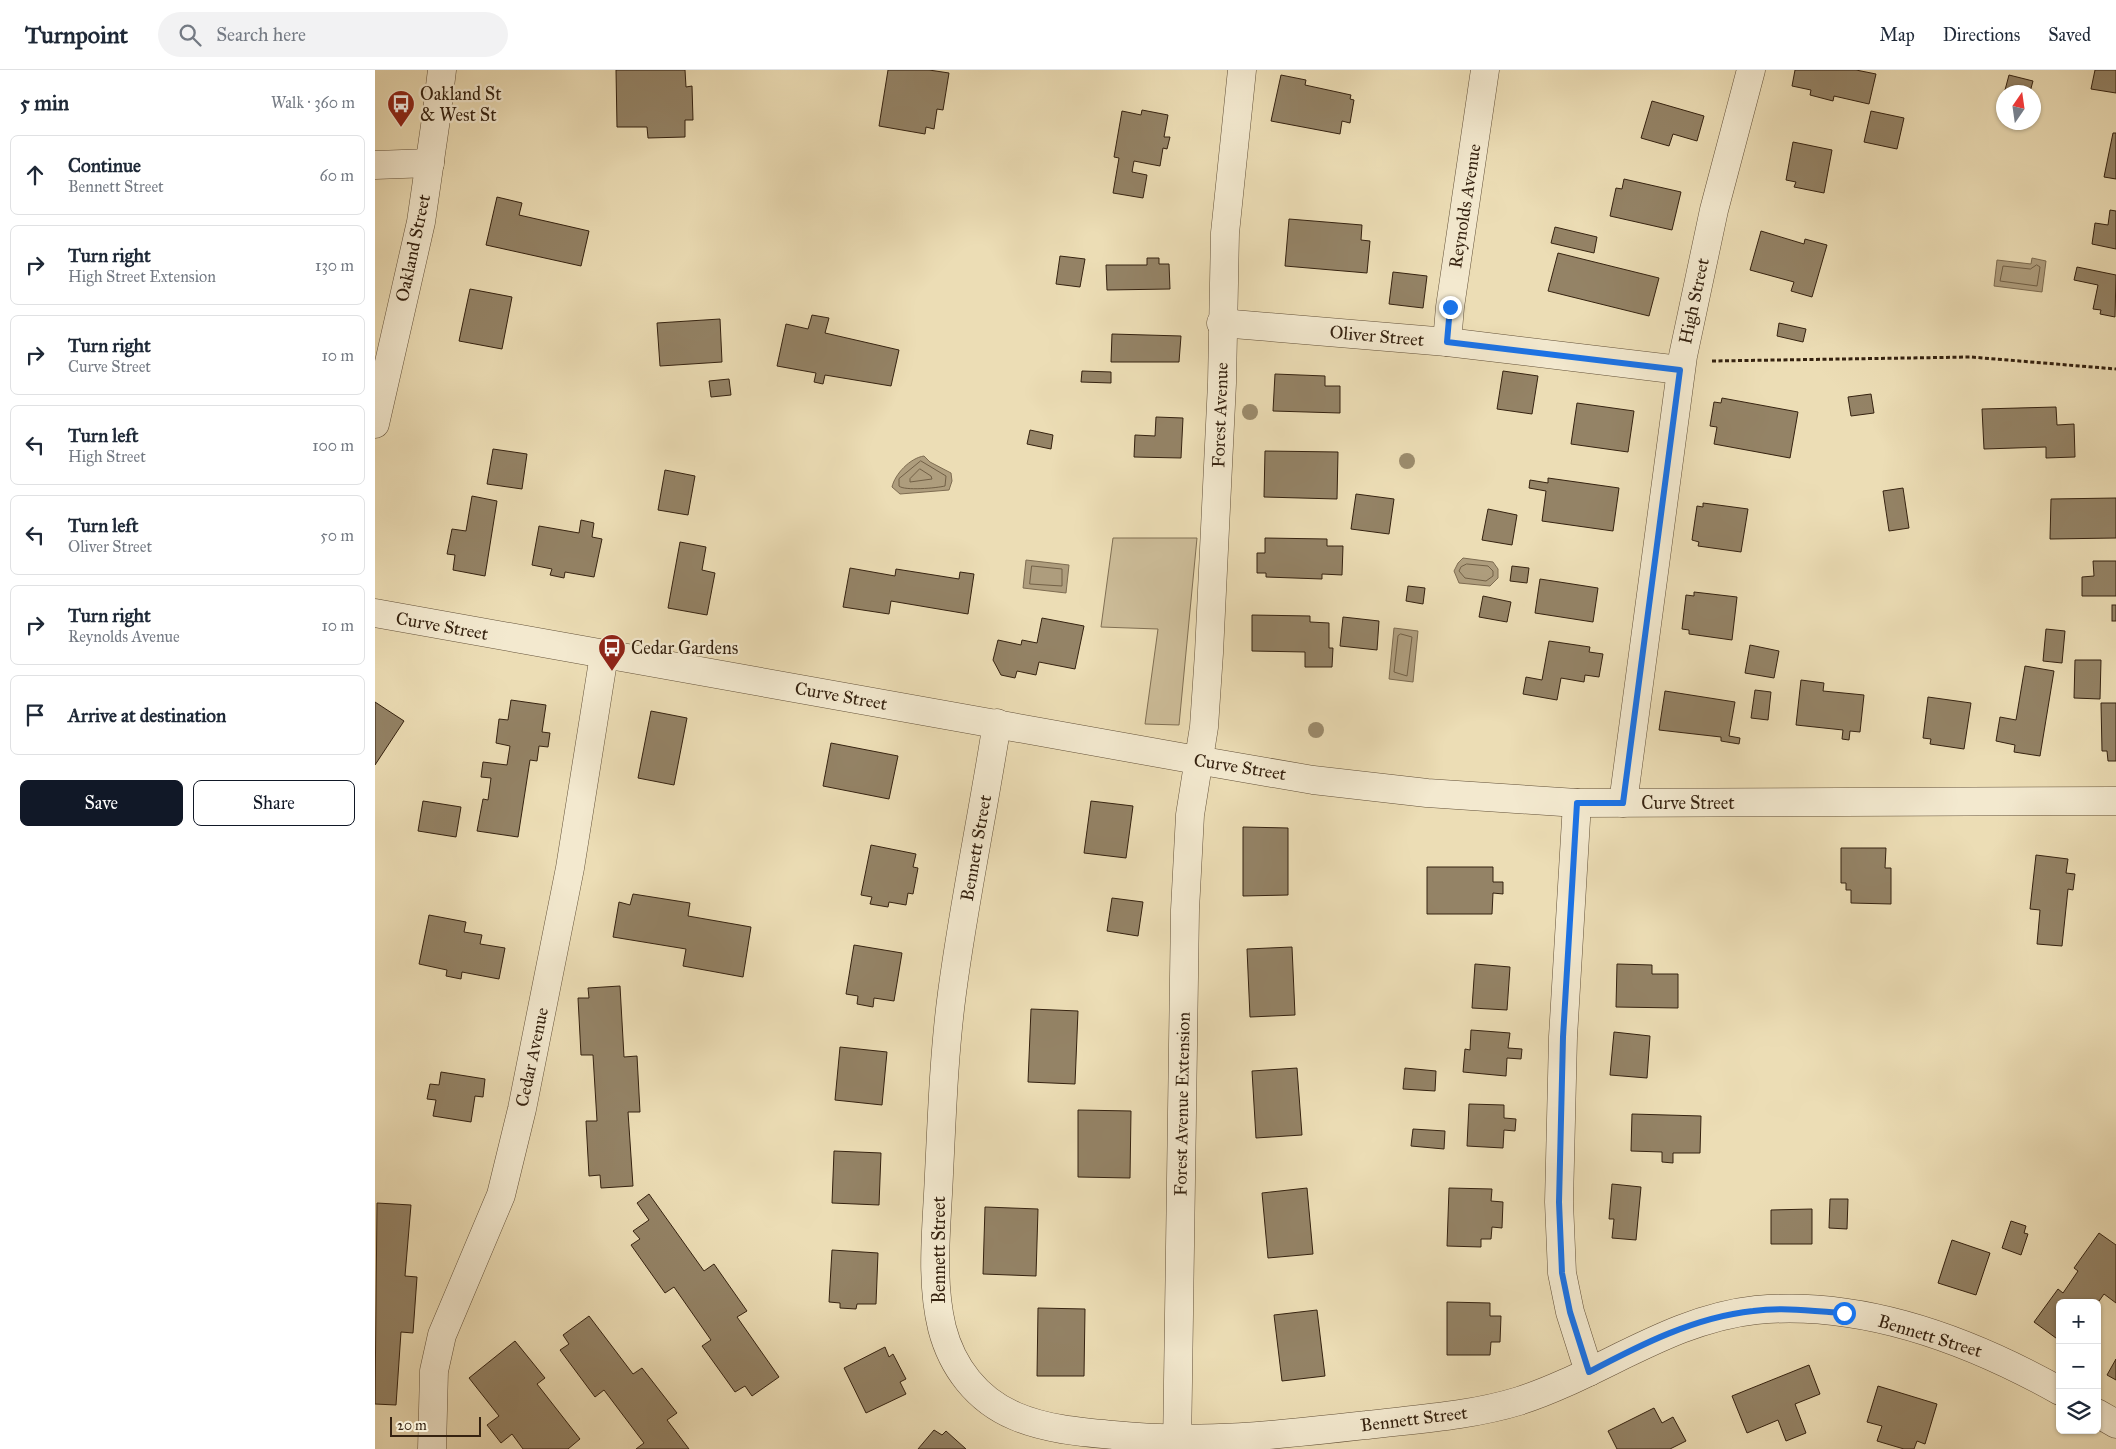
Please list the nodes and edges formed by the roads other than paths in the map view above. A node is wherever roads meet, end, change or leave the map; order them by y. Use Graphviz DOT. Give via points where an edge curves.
graph roads {
  1 [pos="441,70"];
  2 [pos="1242,70"];
  3 [pos="1485,70"];
  4 [pos="1751,70"];
  5 [pos="430,163"];
  6 [pos="375,164"];
  7 [pos="1221,323"];
  8 [pos="1447,342"];
  9 [pos="1681,363"];
  10 [pos="375,424"];
  11 [pos="375,613"];
  12 [pos="604,655"];
  13 [pos="997,723"];
  14 [pos="1197,760"];
  15 [pos="2116,801"];
  16 [pos="1577,803"];
  17 [pos="1623,803"];
  18 [pos="1589,1372"];
  19 [pos="2056,1389"];
  20 [pos="2101,1415"];
  21 [pos="2116,1424"];
  22 [pos="1177,1445"];
  23 [pos="432,1449"];
  1 -- 5 [label="street, Oakland Street"];
  2 -- 7 [label="street, Forest Avenue" via="1225,233"];
  3 -- 8 [label="street, Reynolds Avenue"];
  4 -- 9 [label="street, High Street" via="1714,210"];
  5 -- 6 [label="street"];
  5 -- 10 [label="street, Oakland Street" via="421,222"];
  7 -- 8 [label="street, Oliver Street"];
  7 -- 14 [label="street, Forest Avenue" via="1222,383 1213,596 1204,727"];
  8 -- 9 [label="street, Oliver Street"];
  9 -- 17 [label="street, High Street"];
  11 -- 12 [label="street, Curve Street"];
  12 -- 13 [label="street, Curve Street"];
  12 -- 23 [label="street, Cedar Avenue" via="568,878 518,1127 501,1195 442,1335 434,1371"];
  13 -- 14 [label="street, Curve Street"];
  13 -- 22 [label="street, Bennett Street" via="959,942 945,1052 935,1252 936,1294 942,1328 951,1356 966,1380 987,1401 1013,1416 1085,1433"];
  14 -- 16 [label="street, Curve Street" via="1313,780 1418,792"];
  14 -- 22 [label="street, Forest Avenue Extension" via="1190,815 1185,910"];
  15 -- 17 [label="street, Curve Street"];
  16 -- 17 [label="street, Curve Street"];
  16 -- 18 [label="street" via="1563,1037 1559,1202 1562,1273 1570,1312"];
  18 -- 19 [label="street, Bennett Street" via="1650,1341 1691,1326 1752,1311 1781,1309 1844,1313 1910,1327 1988,1353"];
  18 -- 22 [label="street, Bennett Street" via="1552,1389 1482,1410"];
  20 -- 21 [label="street"];
}
